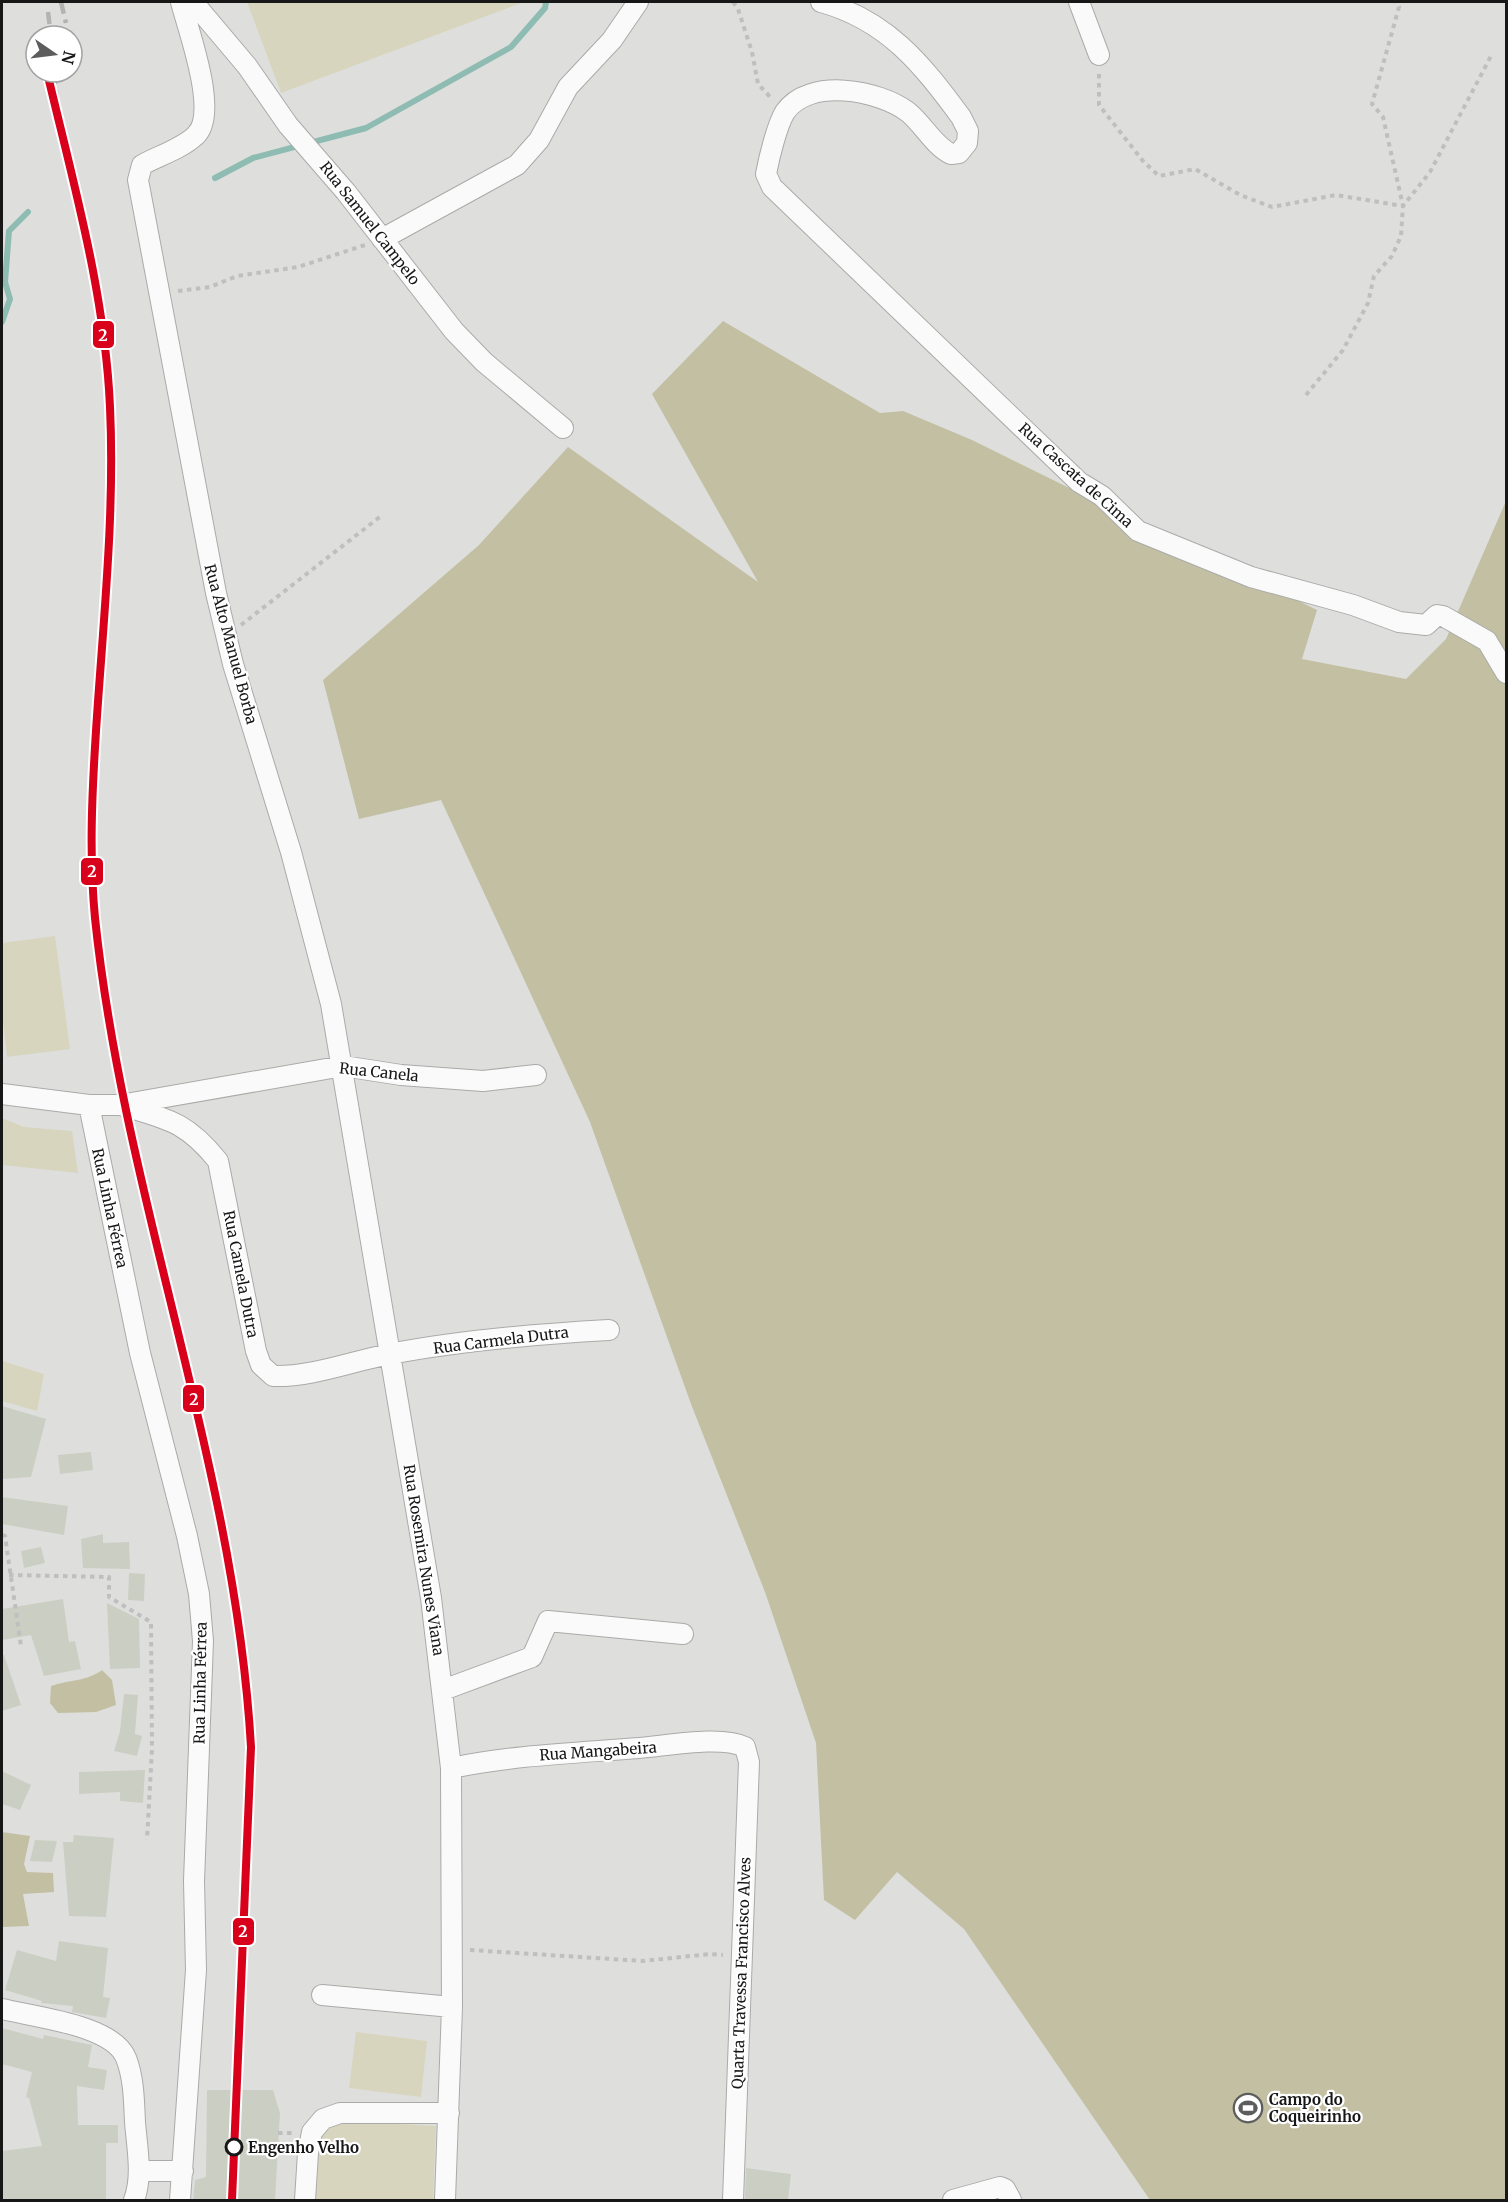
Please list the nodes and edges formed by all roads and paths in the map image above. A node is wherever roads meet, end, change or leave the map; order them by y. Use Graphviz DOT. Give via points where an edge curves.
graph roads {
  1 [pos="181,2"];
  2 [pos="193,2"];
  3 [pos="638,2"];
  4 [pos="732,2"];
  5 [pos="821,2"];
  6 [pos="1079,2"];
  7 [pos="1396,2"];
  8 [pos="1098,55"];
  9 [pos="1491,56"];
  10 [pos="785,113"];
  11 [pos="1403,206"];
  12 [pos="382,239"];
  13 [pos="158,293"];
  14 [pos="1306,395"];
  15 [pos="563,428"];
  16 [pos="381,516"];
  17 [pos="227,637"];
  18 [pos="1506,673"];
  19 [pos="343,1066"];
  20 [pos="536,1075"];
  21 [pos="2,1094"];
  22 [pos="89,1105"];
  23 [pos="120,1105"];
  24 [pos="352,1117"];
  25 [pos="609,1330"];
  26 [pos="392,1354"];
  27 [pos="2,1536"];
  28 [pos="9,1575"];
  29 [pos="683,1634"];
  30 [pos="21,1646"];
  31 [pos="443,1690"];
  32 [pos="745,1747"];
  33 [pos="451,1768"];
  34 [pos="147,1840"];
  35 [pos="452,1949"];
  36 [pos="743,1958"];
  37 [pos="322,1995"];
  38 [pos="452,2007"];
  39 [pos="2,2009"];
  40 [pos="448,2113"];
  41 [pos="139,2171"];
  42 [pos="183,2171"];
  43 [pos="1008,2195"];
  44 [pos="134,2200"];
  45 [pos="180,2200"];
  46 [pos="305,2200"];
  47 [pos="445,2200"];
  48 [pos="733,2200"];
  49 [pos="953,2200"];
  1 -- 13 [label="street, Rua Alto Manuel Borba" via="204,91 206,115 196,136 142,165 138,180"];
  2 -- 12 [label="street, Rua Samuel Campelo"];
  3 -- 12 [label="street" via="612,40 568,87 539,140 517,165"];
  4 -- 10 [label="path" via="752,52 758,84"];
  5 -- 10 [label="street" via="850,11 884,30 944,94 968,131 967,143 959,153 951,154 907,111 859,93 813,93 797,100"];
  6 -- 8 [label="street"];
  7 -- 11 [label="path" via="1399,7 1372,104 1383,117"];
  8 -- 11 [label="path" via="1099,105 1159,176 1194,169 1240,195 1272,207 1336,195"];
  9 -- 11 [label="path" via="1430,172"];
  10 -- 18 [label="street, Rua Cascata de Cima" via="766,174 772,187 1079,482 1102,496 1138,531 1251,577 1399,622 1426,625 1437,615 1443,616 1487,641"];
  11 -- 14 [label="path" via="1401,237 1392,256 1374,276 1368,303 1343,350"];
  12 -- 13 [label="path" via="298,267 237,276 210,287"];
  12 -- 15 [label="street, Rua Samuel Campelo" via="454,331 484,362"];
  13 -- 17 [label="street, Rua Alto Manuel Borba"];
  16 -- 17 [label="path"];
  17 -- 19 [label="street, Rua Alto Manuel Borba" via="305,904"];
  19 -- 20 [label="street, Rua Canela" via="483,1081"];
  19 -- 23 [label="street, Rua Canela"];
  19 -- 24 [label="street, Rua Alto Manuel Borba"];
  21 -- 22 [label="street"];
  22 -- 23 [label="street"];
  22 -- 42 [label="street, Rua Linha Férrea" via="140,1353 199,1594 203,1641 194,1881 196,1970"];
  23 -- 26 [label="street, Rua Camela Dutra" via="173,1121 200,1138 218,1161 256,1351 267,1371 273,1376 295,1375"];
  24 -- 26 [label="street, Rua Rosemira Nunes Viana"];
  25 -- 26 [label="street, Rua Carmela Dutra" via="561,1332"];
  26 -- 31 [label="street, Rua Rosemira Nunes Viana"];
  27 -- 28 [label="path"];
  28 -- 30 [label="path"];
  28 -- 34 [label="path" via="109,1577 109,1597 151,1622 152,1749"];
  29 -- 31 [label="street" via="548,1621 532,1657"];
  31 -- 33 [label="street, Rua Rosemira Nunes Viana"];
  32 -- 33 [label="street, Rua Mangabeira" via="717,1743 567,1752"];
  32 -- 36 [label="street, Quarta Travessa Francisco Alves" via="749,1762"];
  33 -- 35 [label="street, Rua Rosemira Nunes Viana"];
  35 -- 36 [label="path" via="643,1961 710,1954"];
  35 -- 38 [label="street, Rua Rosemira Nunes Viana"];
  36 -- 48 [label="street, Quarta Travessa Francisco Alves"];
  37 -- 38 [label="street"];
  38 -- 40 [label="street, Rua Rosemira Nunes Viana"];
  39 -- 41 [label="street" via="99,2033 118,2045 130,2073"];
  40 -- 46 [label="street" via="340,2113 323,2119 312,2132"];
  40 -- 47 [label="street, Rua Rosemira Nunes Viana"];
  41 -- 42 [label="street"];
  41 -- 44 [label="street"];
  42 -- 45 [label="street, Rua Linha Férrea"];
  43 -- 49 [label="street" via="995,2187"];
}
